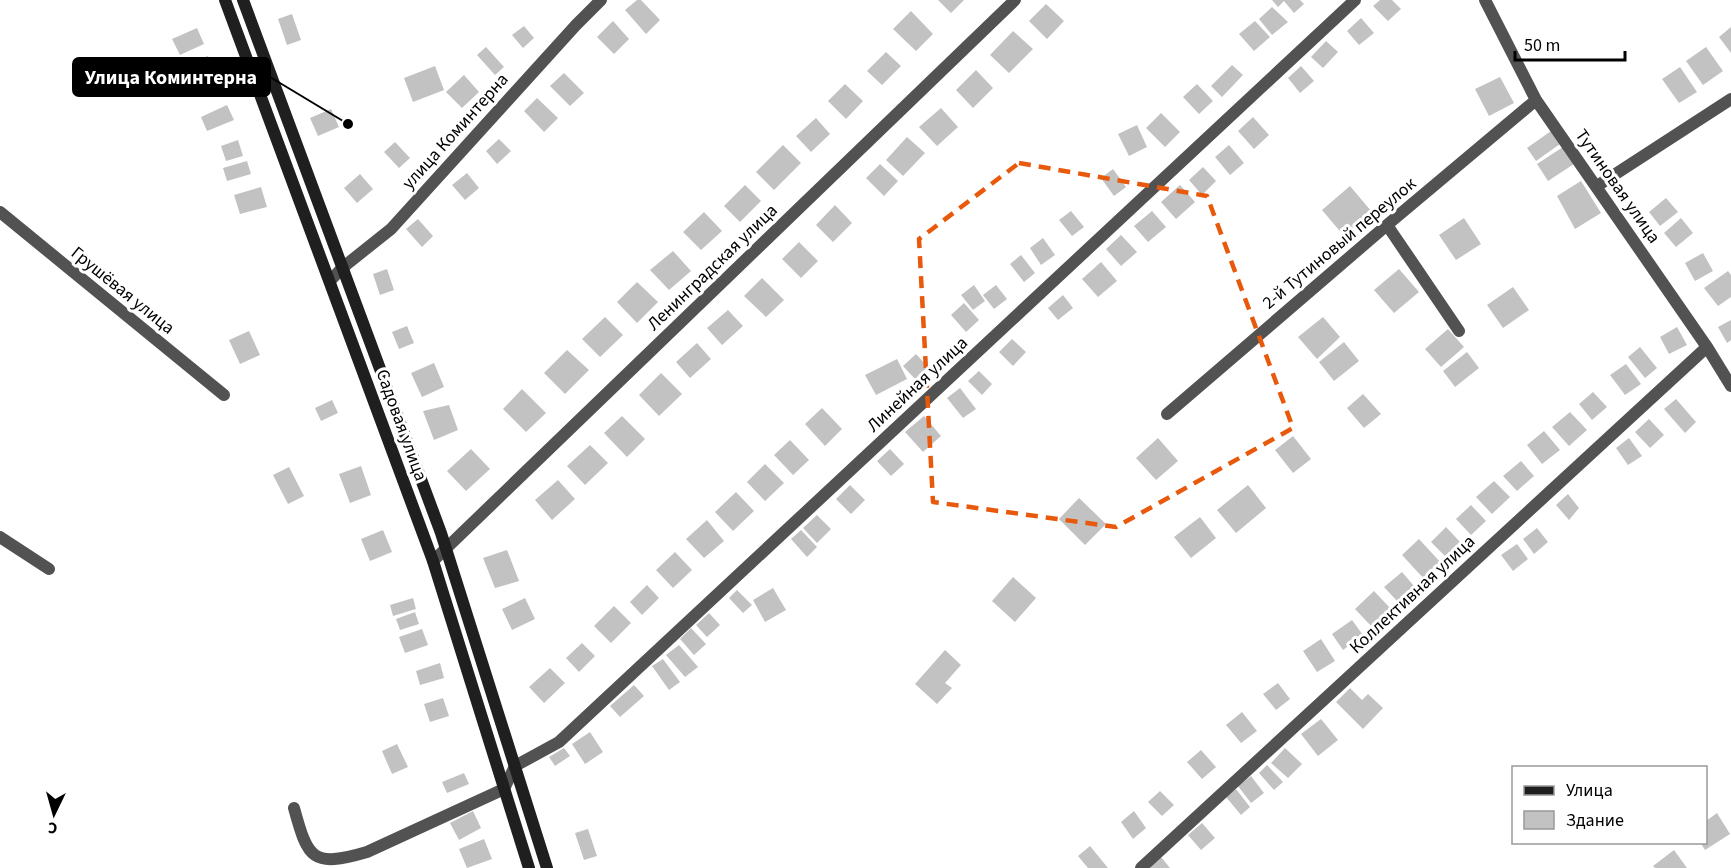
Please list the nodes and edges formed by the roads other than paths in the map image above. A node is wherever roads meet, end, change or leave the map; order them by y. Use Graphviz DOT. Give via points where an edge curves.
graph roads {
  1 [pos="225,0"];
  2 [pos="243,0"];
  3 [pos="601,0"];
  4 [pos="1016,0"];
  5 [pos="1355,0"];
  6 [pos="1485,0"];
  7 [pos="1731,99"];
  8 [pos="1536,100"];
  9 [pos="1597,186"];
  10 [pos="0,212"];
  11 [pos="1387,225"];
  12 [pos="342,268"];
  13 [pos="330,281"];
  14 [pos="1459,331"];
  15 [pos="1707,347"];
  16 [pos="1731,386"];
  17 [pos="224,395"];
  18 [pos="1167,414"];
  19 [pos="0,537"];
  20 [pos="446,548"];
  21 [pos="433,561"];
  22 [pos="49,569"];
  23 [pos="515,766"];
  24 [pos="504,789"];
  25 [pos="294,808"];
  26 [pos="529,868"];
  27 [pos="547,868"];
  28 [pos="1141,868"];
  1 -- 13 [label="street, Садовая улица"];
  2 -- 12 [label="street, Садовая улица"];
  3 -- 12 [label="street, улица Коминтерна" via="391,229"];
  4 -- 20 [label="street, Ленинградская улица"];
  5 -- 23 [label="street, Линейная улица" via="559,742"];
  6 -- 8 [label="street, Тутиновая улица"];
  7 -- 9 [label="street"];
  8 -- 9 [label="street, Тутиновая улица"];
  8 -- 11 [label="street, 2-й Тутиновый переулок"];
  9 -- 15 [label="street, Тутиновая улица"];
  10 -- 17 [label="street, Грушёвая улица"];
  11 -- 14 [label="street"];
  11 -- 18 [label="street, 2-й Тутиновый переулок"];
  12 -- 13 [label="street, улица Коминтерна"];
  12 -- 20 [label="street, Садовая улица"];
  13 -- 21 [label="street, Садовая улица"];
  15 -- 16 [label="street, Тутиновая улица"];
  15 -- 28 [label="street, Коллективная улица"];
  19 -- 22 [label="street"];
  20 -- 21 [label="street, Ленинградская улица"];
  20 -- 23 [label="street, Садовая улица"];
  21 -- 24 [label="street, Садовая улица"];
  23 -- 24 [label="street"];
  23 -- 27 [label="street, Садовая улица"];
  24 -- 25 [label="street" via="346,861 331,863 320,862 309,853"];
  24 -- 26 [label="street, Садовая улица"];
}
